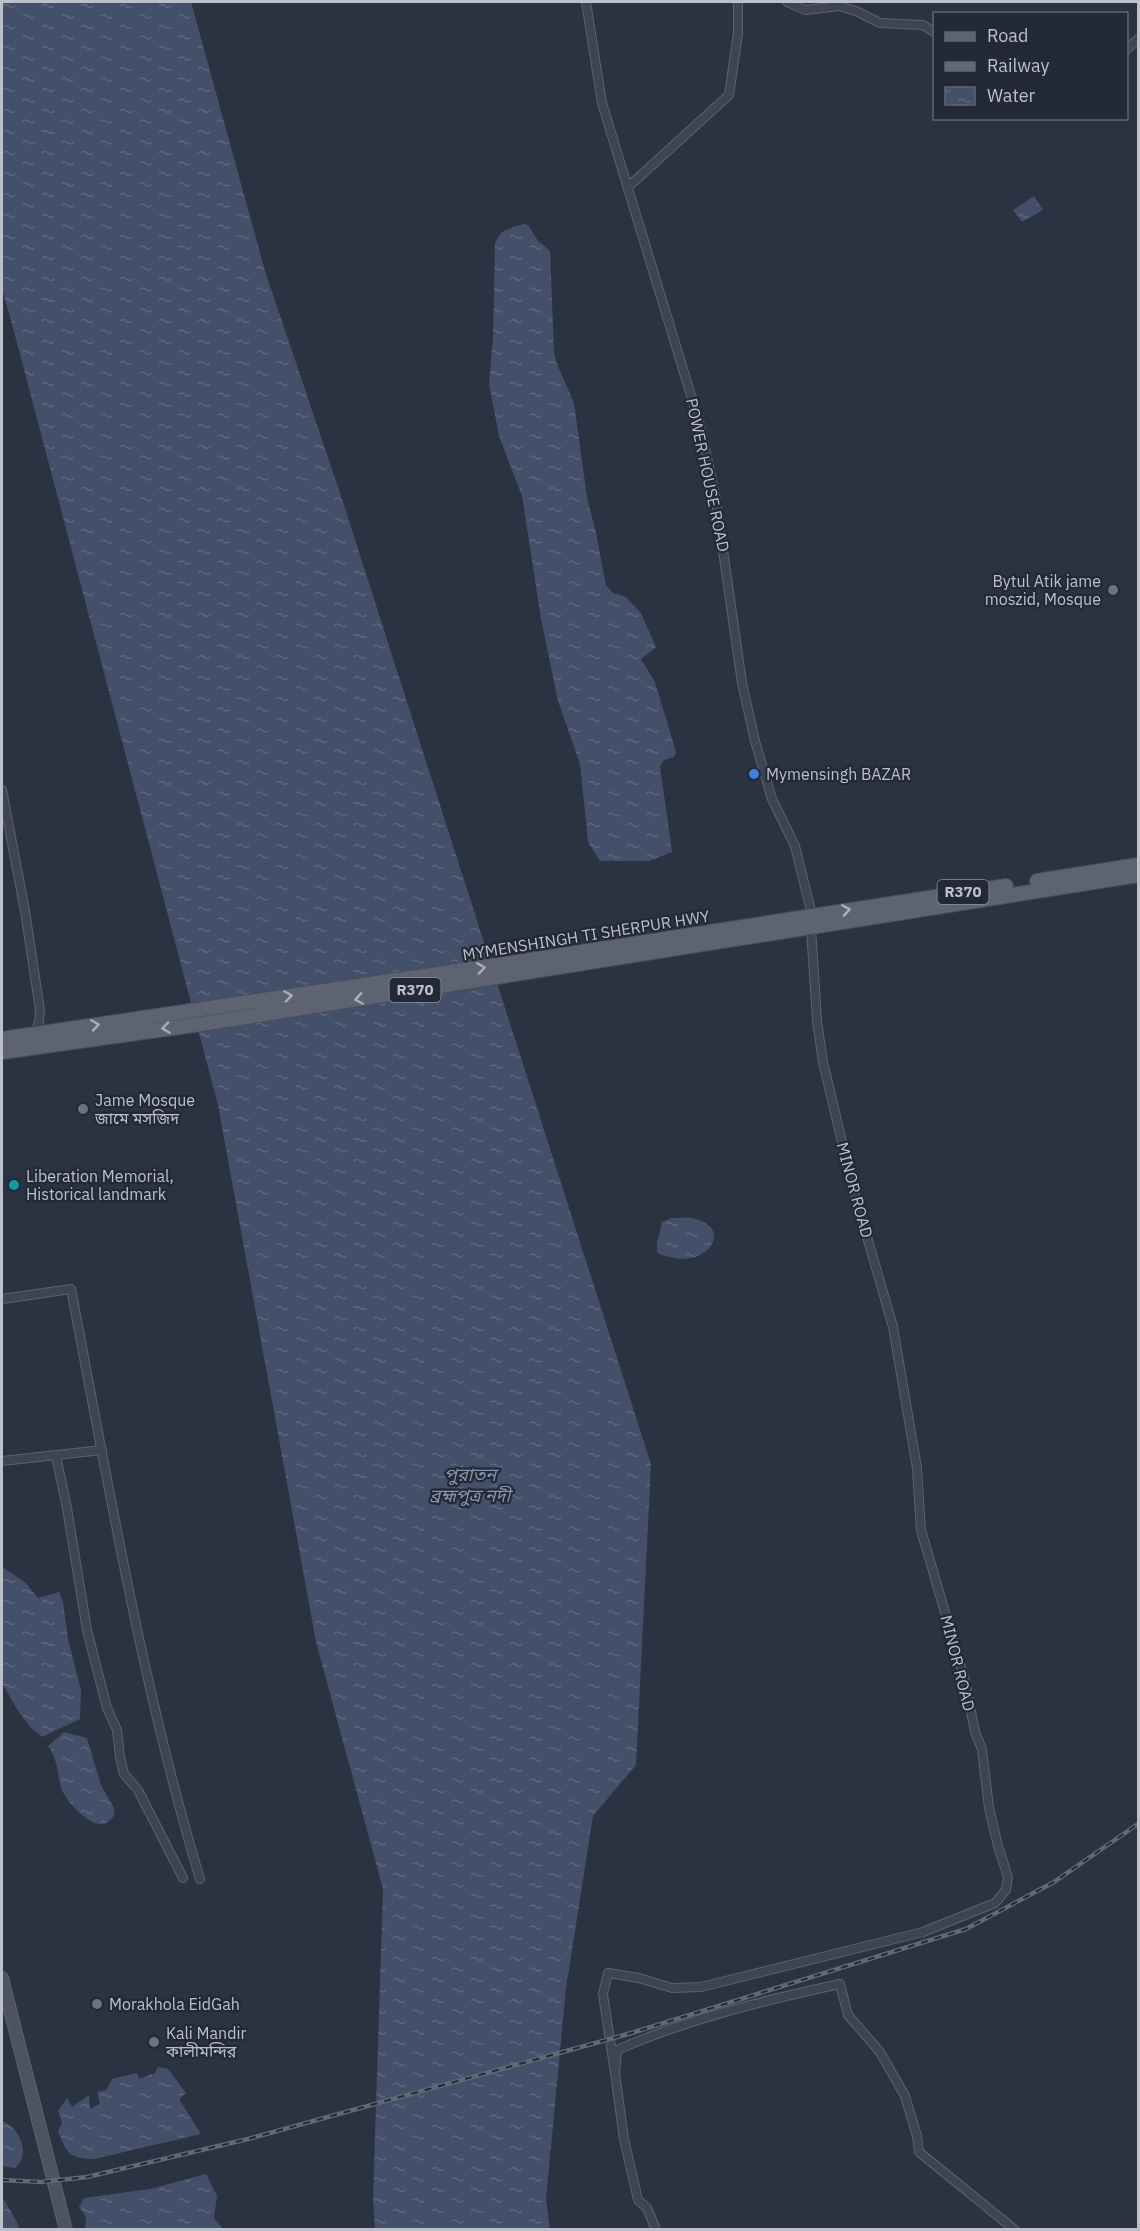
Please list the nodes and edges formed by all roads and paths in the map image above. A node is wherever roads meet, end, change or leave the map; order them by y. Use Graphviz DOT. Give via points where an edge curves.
graph roads {
  1 [pos="586,2"];
  2 [pos="738,2"];
  3 [pos="787,2"];
  4 [pos="933,31"];
  5 [pos="628,187"];
  6 [pos="2,790"];
  7 [pos="1138,865"];
  8 [pos="1138,876"];
  9 [pos="812,921"];
  10 [pos="37,1038"];
  11 [pos="2,1039"];
  12 [pos="2,1052"];
  13 [pos="2,1299"];
  14 [pos="102,1450"];
  15 [pos="56,1456"];
  16 [pos="2,1461"];
  17 [pos="183,1878"];
  18 [pos="200,1879"];
  19 [pos="2,1984"];
  20 [pos="615,2073"];
  21 [pos="66,2229"];
  22 [pos="656,2229"];
  23 [pos="1015,2229"];
  1 -- 5 [label="street, POWER HOUSE ROAD" via="602,103"];
  2 -- 5 [label="street" via="729,95"];
  3 -- 4 [label="street" via="806,10 838,6 880,23 923,26"];
  5 -- 9 [label="street, POWER HOUSE ROAD" via="700,425 755,741 772,799 795,846"];
  6 -- 10 [label="street" via="26,911 40,1010"];
  9 -- 7 [label="main road, MYMENSHINGH TI SHERPUR HWY / R370, one-way"];
  8 -- 9 [label="main road, MYMENSHINGH TI SHERPUR HWY / R370"];
  9 -- 10 [label="main road, MYMENSHINGH TI SHERPUR HWY / R370"];
  9 -- 20 [label="street, MINOR ROAD" via="823,1062 853,1188 893,1326 917,1468 921,1530 982,1749 989,1808 1008,1877 1006,1890 995,1902 923,1932 702,1987 672,1988 608,1973 603,1994"];
  10 -- 11 [label="main road"];
  10 -- 12 [label="main road"];
  13 -- 14 [label="street" via="71,1289"];
  14 -- 15 [label="street"];
  14 -- 18 [label="street" via="147,1679"];
  15 -- 16 [label="street"];
  15 -- 17 [label="street" via="87,1630 107,1708 117,1730 124,1774 138,1790"];
  19 -- 21 [label="main road"];
  20 -- 22 [label="street" via="638,2200 648,2208"];
  20 -- 23 [label="street" via="617,2050 647,2037 773,1998 840,1984 848,2015 880,2052 905,2096 919,2152"];
}
